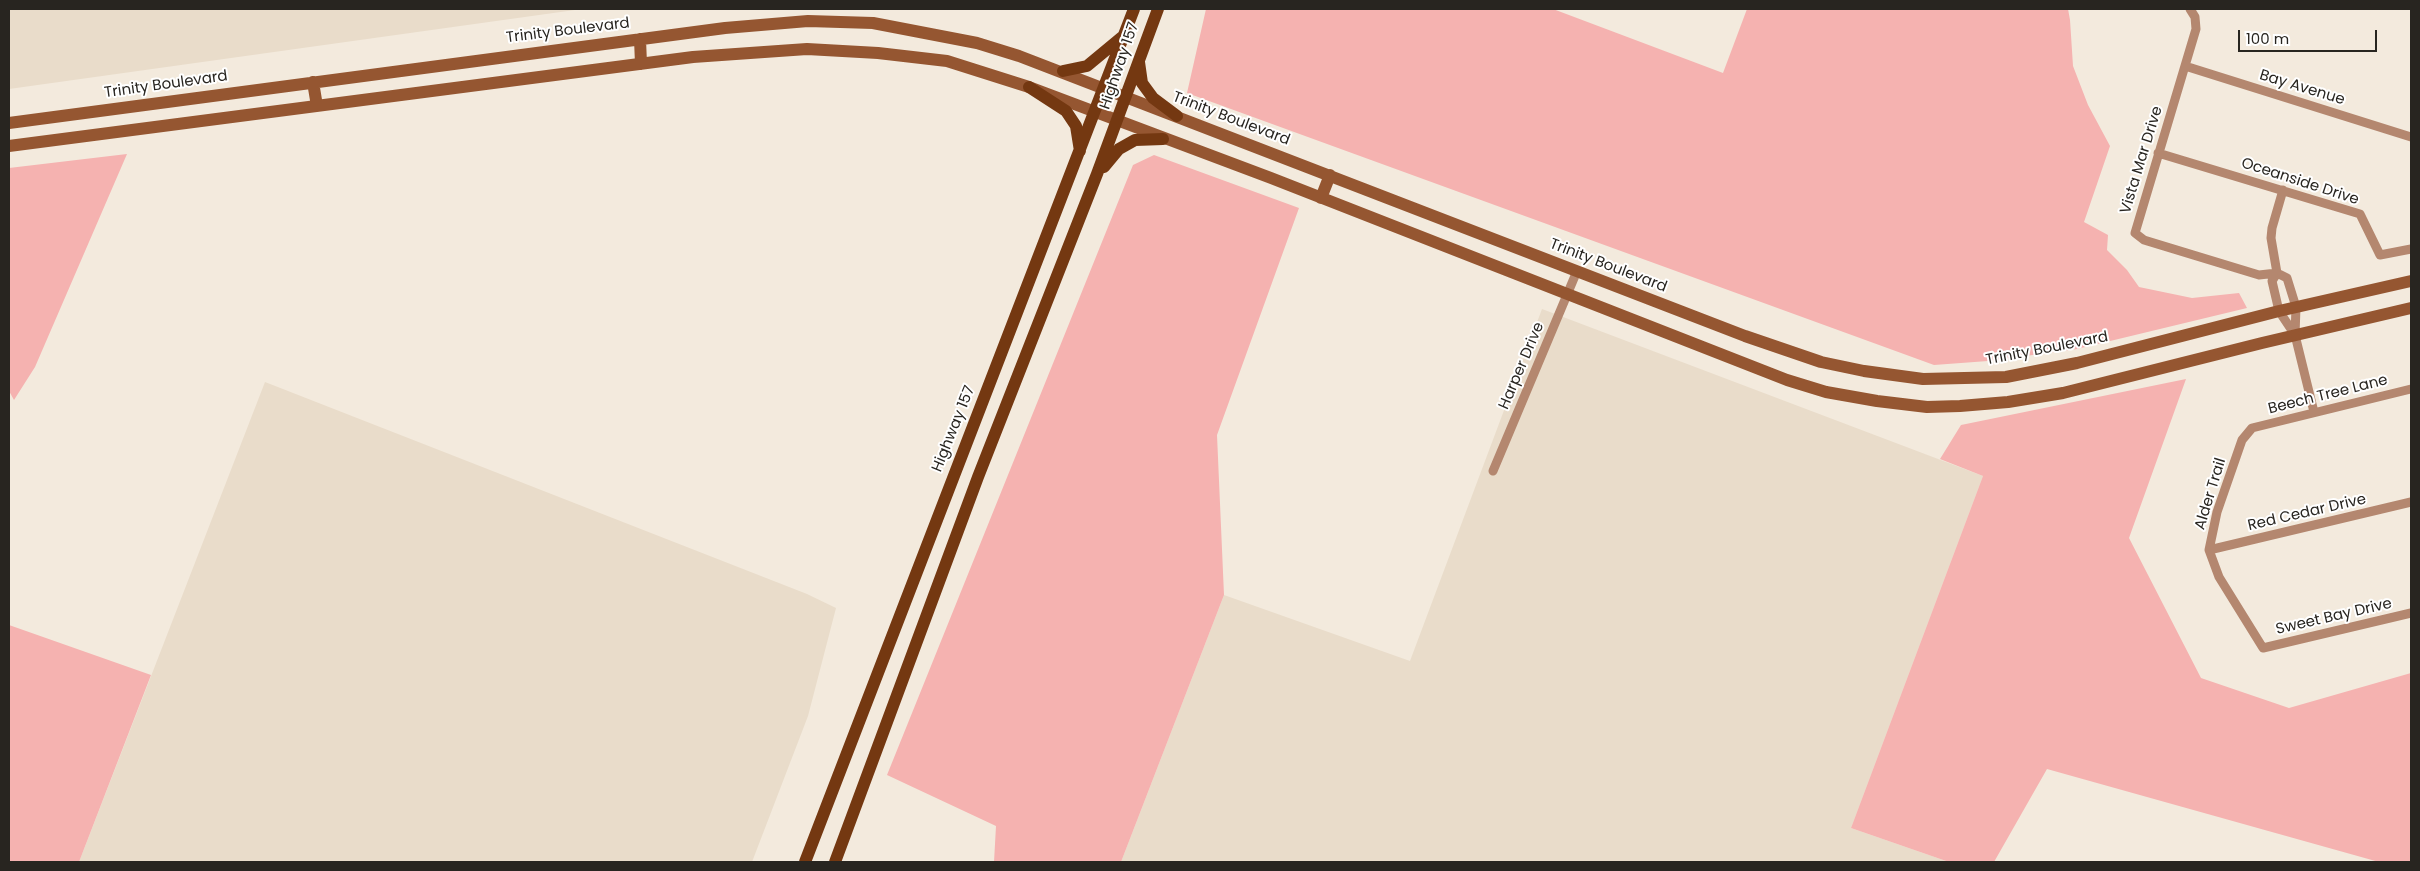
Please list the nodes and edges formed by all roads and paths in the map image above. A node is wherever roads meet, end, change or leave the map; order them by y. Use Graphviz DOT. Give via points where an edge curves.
graph roads {
  1 [pos="1134,9"];
  2 [pos="1158,9"];
  3 [pos="2190,9"];
  4 [pos="1124,35"];
  5 [pos="640,38"];
  6 [pos="1138,59"];
  7 [pos="641,64"];
  8 [pos="2185,66"];
  9 [pos="1063,71"];
  10 [pos="313,82"];
  11 [pos="1030,87"];
  12 [pos="1104,88"];
  13 [pos="1127,97"];
  14 [pos="316,106"];
  15 [pos="1096,112"];
  16 [pos="1177,116"];
  17 [pos="1118,122"];
  18 [pos="9,123"];
  19 [pos="2411,137"];
  20 [pos="1163,139"];
  21 [pos="9,146"];
  22 [pos="2158,153"];
  23 [pos="1080,154"];
  24 [pos="1097,174"];
  25 [pos="1330,175"];
  26 [pos="2283,190"];
  27 [pos="1321,198"];
  28 [pos="2411,249"];
  29 [pos="1577,271"];
  30 [pos="2277,272"];
  31 [pos="2411,281"];
  32 [pos="1567,294"];
  33 [pos="2296,307"];
  34 [pos="2411,308"];
  35 [pos="2279,311"];
  36 [pos="2295,336"];
  37 [pos="2411,389"];
  38 [pos="2314,412"];
  39 [pos="2252,428"];
  40 [pos="962,453"];
  41 [pos="983,462"];
  42 [pos="1493,471"];
  43 [pos="2411,502"];
  44 [pos="2209,550"];
  45 [pos="2411,613"];
  46 [pos="2263,648"];
  47 [pos="805,862"];
  48 [pos="835,862"];
  1 -- 4 [label="main road, Highway 157"];
  2 -- 6 [label="main road, Highway 157"];
  3 -- 8 [label="street, Vista Mar Drive" via="2196,29"];
  4 -- 9 [label="main road" via="1087,66"];
  4 -- 12 [label="main road, Highway 157"];
  5 -- 7 [label="main road"];
  5 -- 9 [label="main road, Trinity Boulevard" via="808,21 873,23 977,43"];
  5 -- 10 [label="main road, Trinity Boulevard"];
  6 -- 13 [label="main road, Highway 157"];
  6 -- 16 [label="main road" via="1142,83 1153,98"];
  7 -- 11 [label="main road" via="807,49 878,53 947,61"];
  7 -- 14 [label="main road"];
  8 -- 19 [label="street, Bay Avenue"];
  8 -- 22 [label="street, Vista Mar Drive"];
  9 -- 12 [label="main road, Trinity Boulevard"];
  10 -- 14 [label="main road"];
  10 -- 18 [label="main road, Trinity Boulevard"];
  11 -- 15 [label="main road"];
  11 -- 23 [label="main road" via="1066,111 1076,126"];
  12 -- 13 [label="main road, Trinity Boulevard"];
  12 -- 15 [label="main road, Highway 157"];
  13 -- 16 [label="main road, Trinity Boulevard"];
  13 -- 17 [label="main road, Highway 157"];
  14 -- 21 [label="main road"];
  15 -- 17 [label="main road"];
  15 -- 23 [label="main road, Highway 157"];
  16 -- 25 [label="main road, Trinity Boulevard"];
  17 -- 20 [label="main road"];
  17 -- 24 [label="main road, Highway 157"];
  20 -- 24 [label="main road" via="1135,140 1119,149"];
  20 -- 27 [label="main road"];
  22 -- 26 [label="street, Oceanside Drive"];
  22 -- 30 [label="street, Vista Mar Drive" via="2135,233 2144,240 2259,275"];
  23 -- 40 [label="main road, Highway 157"];
  24 -- 41 [label="main road, Highway 157"];
  25 -- 27 [label="main road"];
  25 -- 29 [label="main road, Trinity Boulevard"];
  26 -- 28 [label="street, Oceanside Drive" via="2360,214 2380,256"];
  26 -- 30 [label="street" via="2271,238"];
  27 -- 32 [label="main road"];
  29 -- 32 [label="street, Harper Drive"];
  29 -- 35 [label="main road, Trinity Boulevard" via="1821,362 1896,376 1960,379 2006,376 2077,363"];
  30 -- 33 [label="street" via="2287,278"];
  30 -- 35 [label="street" via="2272,281"];
  31 -- 33 [label="main road, Trinity Boulevard"];
  32 -- 36 [label="main road" via="1778,377 1826,392 1927,406 2008,402 2064,393"];
  32 -- 42 [label="street, Harper Drive"];
  33 -- 35 [label="main road, Trinity Boulevard"];
  33 -- 36 [label="street"];
  34 -- 36 [label="main road"];
  35 -- 36 [label="street"];
  36 -- 38 [label="street"];
  37 -- 38 [label="street, Beech Tree Lane"];
  38 -- 39 [label="street, Beech Tree Lane"];
  39 -- 44 [label="street, Alder Trail" via="2242,440 2220,503"];
  40 -- 41 [label="main road"];
  40 -- 47 [label="main road, Highway 157"];
  41 -- 48 [label="main road, Highway 157"];
  43 -- 44 [label="street, Red Cedar Drive"];
  44 -- 46 [label="street, Alder Trail" via="2219,577"];
  45 -- 46 [label="street, Sweet Bay Drive"];
}
